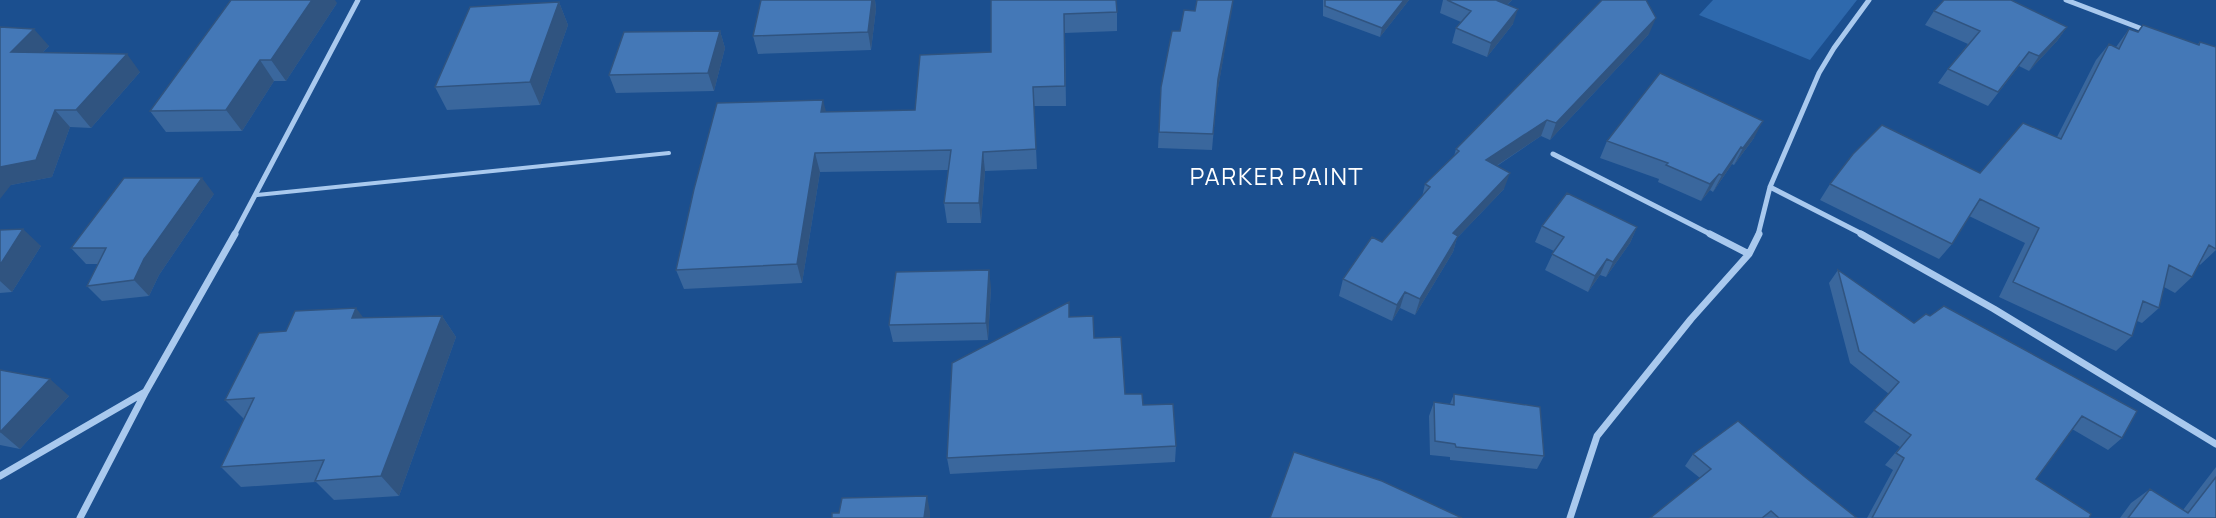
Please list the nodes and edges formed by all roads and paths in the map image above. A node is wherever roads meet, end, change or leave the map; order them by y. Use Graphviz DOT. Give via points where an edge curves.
graph roads {
  1 [pos="358,0"];
  2 [pos="1869,0"];
  3 [pos="2066,0"];
  4 [pos="2152,33"];
  5 [pos="669,153"];
  6 [pos="1553,154"];
  7 [pos="1770,187"];
  8 [pos="257,195"];
  9 [pos="1749,254"];
  10 [pos="146,391"];
  11 [pos="2216,444"];
  12 [pos="0,476"];
  13 [pos="80,518"];
  14 [pos="1570,518"];
  1 -- 8 [label="street"];
  2 -- 7 [label="street" via="1830,53"];
  3 -- 4 [label="street"];
  5 -- 8 [label="lane"];
  6 -- 9 [label="street"];
  7 -- 9 [label="street" via="1761,229"];
  7 -- 11 [label="street" via="1929,271"];
  8 -- 10 [label="street"];
  9 -- 14 [label="street" via="1597,436"];
  10 -- 12 [label="street"];
  10 -- 13 [label="street"];
}
